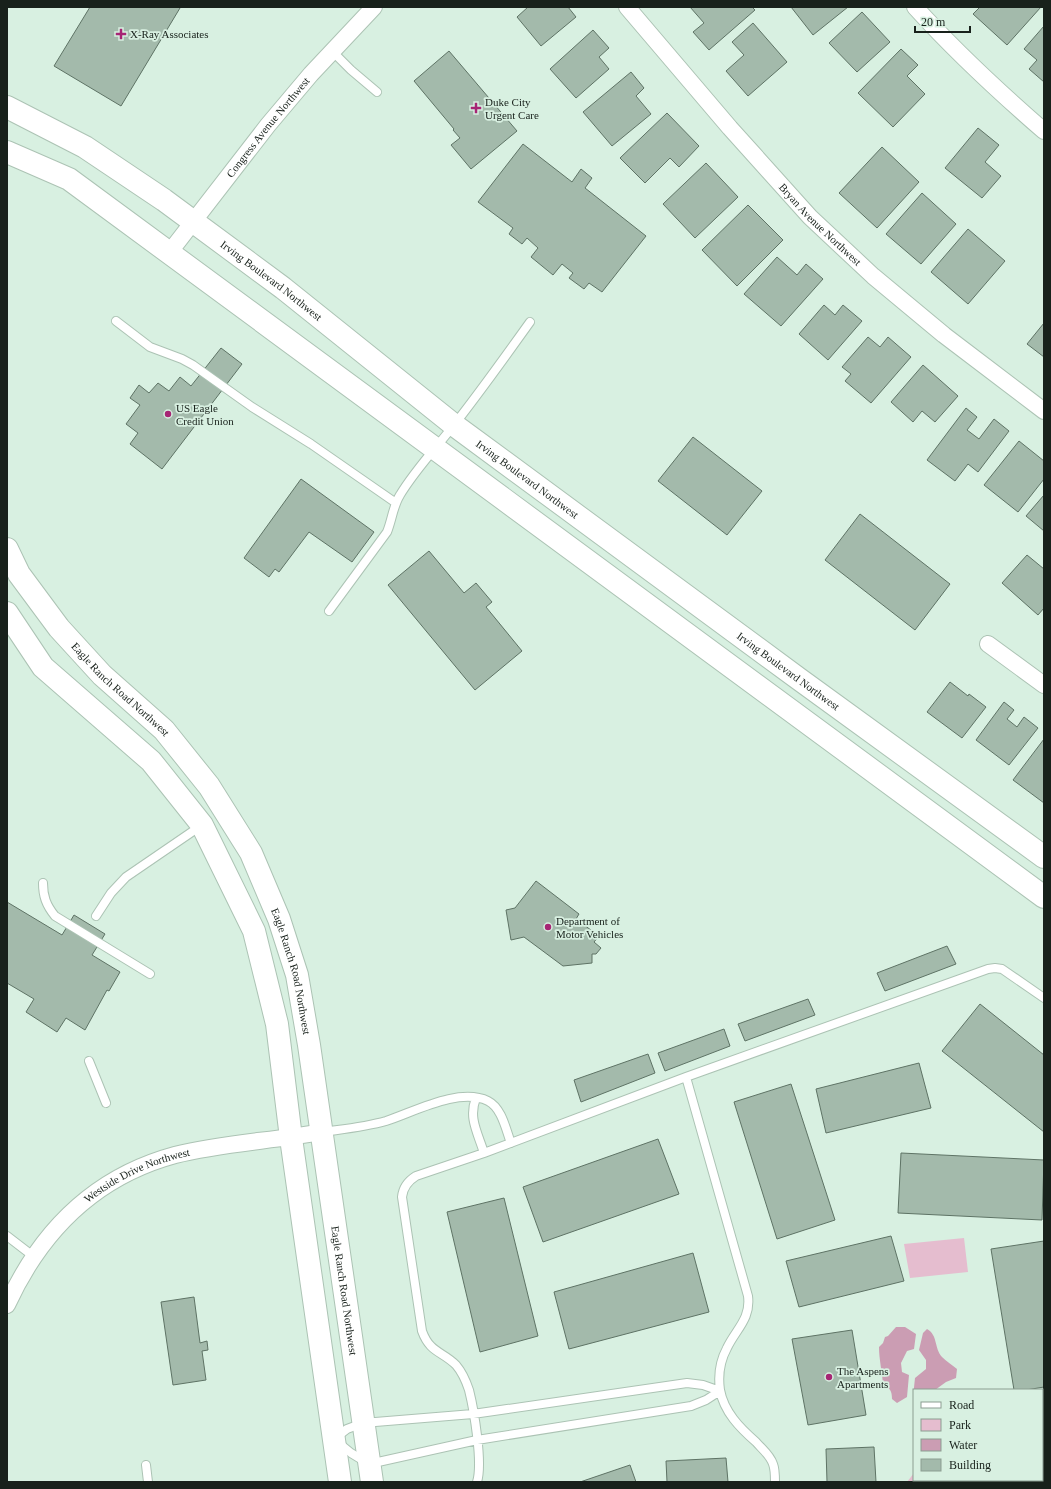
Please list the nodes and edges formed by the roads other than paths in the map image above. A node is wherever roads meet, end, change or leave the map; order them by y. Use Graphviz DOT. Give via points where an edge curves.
graph roads {
  1 [pos="374,7"];
  2 [pos="627,7"];
  3 [pos="915,7"];
  4 [pos="332,51"];
  5 [pos="377,92"];
  6 [pos="7,107"];
  7 [pos="1044,131"];
  8 [pos="7,152"];
  9 [pos="194,222"];
  10 [pos="169,253"];
  11 [pos="116,321"];
  12 [pos="530,322"];
  13 [pos="1044,411"];
  14 [pos="454,425"];
  15 [pos="433,449"];
  16 [pos="396,503"];
  17 [pos="7,549"];
  18 [pos="329,612"];
  19 [pos="7,613"];
  20 [pos="988,644"];
  21 [pos="1044,685"];
  22 [pos="202,825"];
  23 [pos="1044,857"];
  24 [pos="44,883"];
  25 [pos="1044,898"];
  26 [pos="96,916"];
  27 [pos="150,974"];
  28 [pos="1044,998"];
  29 [pos="89,1061"];
  30 [pos="686,1077"];
  31 [pos="476,1098"];
  32 [pos="106,1103"];
  33 [pos="321,1132"];
  34 [pos="290,1138"];
  35 [pos="511,1143"];
  36 [pos="484,1153"];
  37 [pos="7,1236"];
  38 [pos="34,1256"];
  39 [pos="7,1305"];
  40 [pos="720,1391"];
  41 [pos="473,1414"];
  42 [pos="363,1423"];
  43 [pos="334,1439"];
  44 [pos="477,1440"];
  45 [pos="146,1465"];
  46 [pos="371,1473"];
  47 [pos="148,1482"];
  48 [pos="340,1482"];
  49 [pos="477,1482"];
  50 [pos="775,1482"];
  1 -- 4 [label="street, Congress Avenue Northwest"];
  2 -- 13 [label="street, Bryan Avenue Northwest" via="810,217 873,276 944,335"];
  3 -- 7 [label="street" via="943,38"];
  4 -- 5 [label="lane"];
  4 -- 9 [label="street, Congress Avenue Northwest" via="268,125"];
  6 -- 9 [label="street, Irving Boulevard Northwest" via="98,155"];
  8 -- 10 [label="street" via="69,179"];
  9 -- 10 [label="street, Congress Avenue Northwest"];
  9 -- 14 [label="street, Irving Boulevard Northwest" via="304,305"];
  10 -- 15 [label="street"];
  11 -- 16 [label="lane" via="150,347 193,365"];
  12 -- 14 [label="lane"];
  14 -- 15 [label="lane"];
  14 -- 23 [label="street, Irving Boulevard Northwest"];
  15 -- 16 [label="lane"];
  15 -- 25 [label="street"];
  16 -- 18 [label="lane" via="387,532"];
  17 -- 33 [label="street, Eagle Ranch Road Northwest" via="19,574 59,628 102,675 164,730 194,767 209,786 251,853 279,919 297,975"];
  19 -- 22 [label="street" via="43,667 150,761"];
  20 -- 21 [label="street"];
  22 -- 26 [label="lane" via="126,877 111,893"];
  22 -- 34 [label="street" via="254,932 277,1024"];
  24 -- 27 [label="lane" via="43,894 55,916"];
  28 -- 30 [label="lane" via="1002,969 988,969"];
  29 -- 32 [label="lane"];
  30 -- 35 [label="lane"];
  30 -- 40 [label="lane" via="748,1296 747,1316 721,1362"];
  31 -- 33 [label="lane" via="454,1098 376,1123"];
  31 -- 35 [label="lane" via="488,1101 497,1108"];
  31 -- 36 [label="lane" via="472,1108 473,1118"];
  33 -- 34 [label="street, Westside Drive Northwest"];
  33 -- 42 [label="street, Eagle Ranch Road Northwest"];
  34 -- 38 [label="street, Westside Drive Northwest" via="200,1150 152,1162 130,1172 106,1185 66,1217"];
  34 -- 43 [label="street"];
  35 -- 36 [label="lane"];
  36 -- 41 [label="lane" via="416,1176 402,1191 422,1331 431,1348 462,1373 469,1390"];
  37 -- 38 [label="lane"];
  38 -- 39 [label="street, Westside Drive Northwest"];
  40 -- 41 [label="lane" via="687,1383"];
  40 -- 44 [label="lane" via="691,1406"];
  40 -- 50 [label="lane" via="735,1422 769,1456 773,1463"];
  41 -- 42 [label="lane"];
  41 -- 44 [label="lane"];
  42 -- 43 [label="lane" via="347,1429"];
  42 -- 46 [label="street, Eagle Ranch Road Northwest"];
  43 -- 46 [label="lane"];
  43 -- 48 [label="street"];
  44 -- 46 [label="lane"];
  44 -- 49 [label="lane"];
  45 -- 47 [label="lane"];
}
